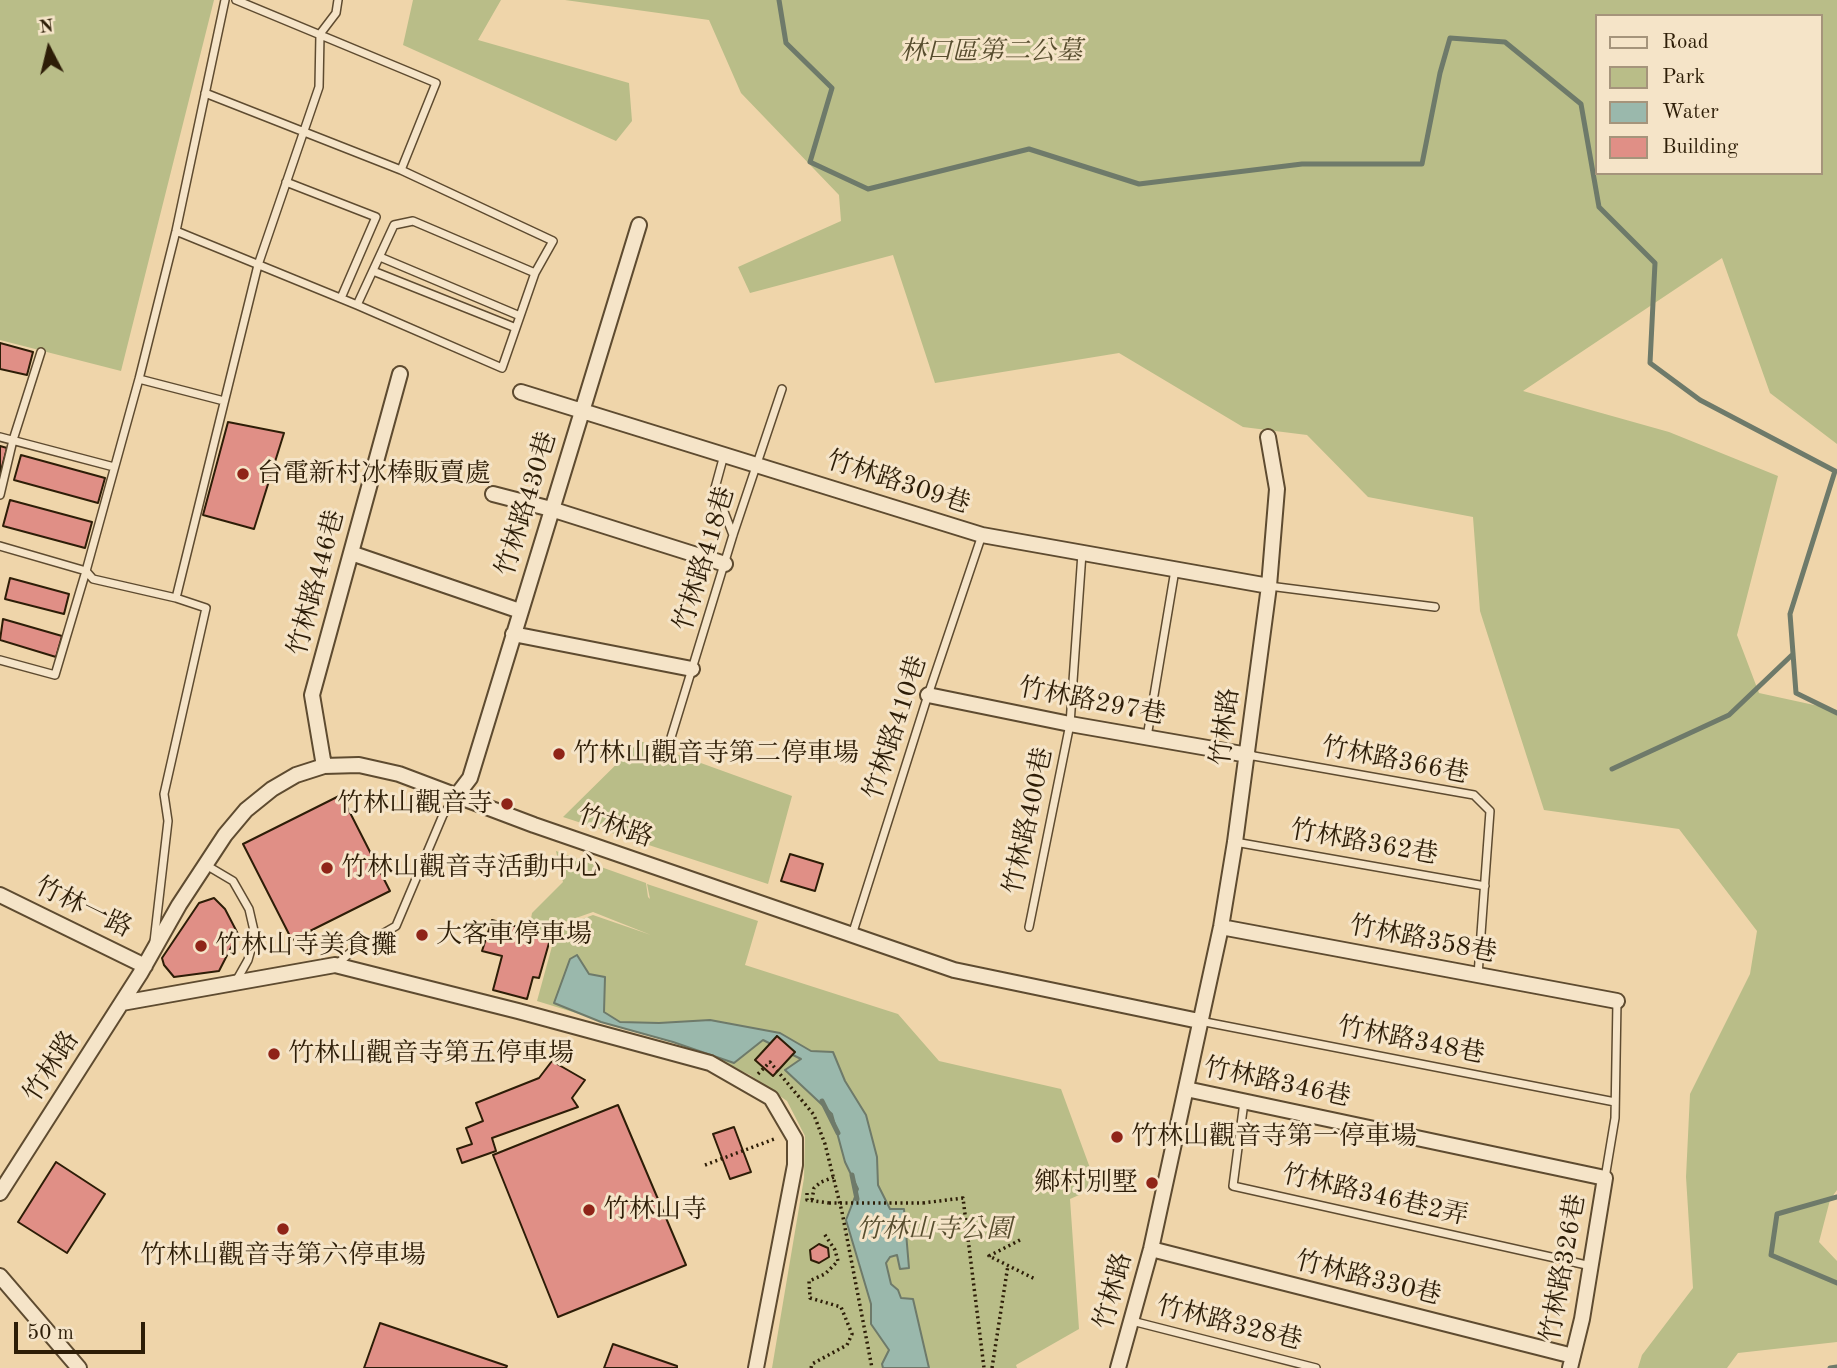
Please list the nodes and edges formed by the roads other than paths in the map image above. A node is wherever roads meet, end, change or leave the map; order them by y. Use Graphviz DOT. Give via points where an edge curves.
graph roads {
  1 [pos="225,0"];
  2 [pos="236,0"];
  3 [pos="338,0"];
  4 [pos="320,34"];
  5 [pos="205,93"];
  6 [pos="303,132"];
  7 [pos="401,170"];
  8 [pos="286,182"];
  9 [pos="639,225"];
  10 [pos="176,231"];
  11 [pos="380,257"];
  12 [pos="258,265"];
  13 [pos="373,271"];
  14 [pos="535,273"];
  15 [pos="341,298"];
  16 [pos="357,305"];
  17 [pos="520,316"];
  18 [pos="516,328"];
  19 [pos="41,352"];
  20 [pos="400,373"];
  21 [pos="139,379"];
  22 [pos="782,389"];
  23 [pos="521,392"];
  24 [pos="223,401"];
  25 [pos="581,411"];
  26 [pos="0,437"];
  27 [pos="1268,437"];
  28 [pos="13,440"];
  29 [pos="724,454"];
  30 [pos="757,464"];
  31 [pos="114,467"];
  32 [pos="0,495"];
  33 [pos="493,495"];
  34 [pos="551,509"];
  35 [pos="733,535"];
  36 [pos="982,535"];
  37 [pos="0,546"];
  38 [pos="1082,552"];
  39 [pos="351,553"];
  40 [pos="724,564"];
  41 [pos="1175,570"];
  42 [pos="86,571"];
  43 [pos="1269,586"];
  44 [pos="176,598"];
  45 [pos="1435,607"];
  46 [pos="520,611"];
  47 [pos="513,634"];
  48 [pos="0,660"];
  49 [pos="692,669"];
  50 [pos="928,695"];
  51 [pos="1070,724"];
  52 [pos="1146,737"];
  53 [pos="669,744"];
  54 [pos="1248,755"];
  55 [pos="324,766"];
  56 [pos="457,795"];
  57 [pos="1235,842"];
  58 [pos="206,864"];
  59 [pos="1485,886"];
  60 [pos="0,895"];
  61 [pos="1029,927"];
  62 [pos="1221,927"];
  63 [pos="852,935"];
  64 [pos="153,951"];
  65 [pos="335,965"];
  66 [pos="145,966"];
  67 [pos="1478,975"];
  68 [pos="235,983"];
  69 [pos="1617,1001"];
  70 [pos="122,1003"];
  71 [pos="1199,1021"];
  72 [pos="1186,1089"];
  73 [pos="1244,1101"];
  74 [pos="1615,1102"];
  75 [pos="1605,1178"];
  76 [pos="0,1193"];
  77 [pos="1151,1250"];
  78 [pos="1591,1266"];
  79 [pos="0,1276"];
  80 [pos="1132,1321"];
  81 [pos="1572,1362"];
  82 [pos="79,1368"];
  83 [pos="756,1368"];
  84 [pos="1118,1368"];
  85 [pos="1316,1368"];
  1 -- 5 [label="lane"];
  2 -- 4 [label="lane"];
  3 -- 4 [label="lane" via="336,13"];
  4 -- 6 [label="lane" via="318,87"];
  4 -- 7 [label="lane" via="436,83"];
  5 -- 6 [label="lane"];
  5 -- 10 [label="lane"];
  6 -- 7 [label="lane"];
  6 -- 8 [label="lane"];
  7 -- 14 [label="lane" via="552,241"];
  8 -- 12 [label="lane"];
  8 -- 15 [label="lane" via="376,217"];
  9 -- 25 [label="street, 竹林路430巷"];
  10 -- 12 [label="lane"];
  10 -- 21 [label="lane"];
  11 -- 13 [label="lane"];
  11 -- 14 [label="lane" via="394,225 413,221"];
  11 -- 17 [label="lane"];
  12 -- 15 [label="lane"];
  12 -- 24 [label="lane"];
  13 -- 16 [label="lane"];
  13 -- 18 [label="lane"];
  14 -- 17 [label="lane"];
  15 -- 16 [label="lane"];
  16 -- 18 [label="lane" via="502,368"];
  17 -- 18 [label="lane"];
  19 -- 28 [label="lane"];
  20 -- 39 [label="street, 竹林路446巷"];
  21 -- 24 [label="lane"];
  21 -- 31 [label="lane"];
  22 -- 30 [label="lane, 竹林路418巷"];
  23 -- 25 [label="street, 竹林路309巷"];
  24 -- 44 [label="lane"];
  25 -- 29 [label="street, 竹林路309巷"];
  25 -- 34 [label="street, 竹林路430巷"];
  26 -- 28 [label="lane"];
  27 -- 43 [label="street, 竹林路" via="1277,489"];
  28 -- 31 [label="lane"];
  28 -- 32 [label="lane"];
  29 -- 30 [label="street, 竹林路309巷"];
  29 -- 35 [label="lane" via="715,488"];
  30 -- 35 [label="lane, 竹林路418巷"];
  30 -- 36 [label="street, 竹林路309巷"];
  31 -- 42 [label="lane"];
  33 -- 34 [label="street"];
  34 -- 40 [label="street"];
  34 -- 46 [label="street, 竹林路430巷"];
  35 -- 40 [label="lane, 竹林路418巷"];
  36 -- 38 [label="street, 竹林路309巷"];
  36 -- 50 [label="lane, 竹林路410巷"];
  37 -- 42 [label="lane"];
  38 -- 41 [label="street, 竹林路309巷"];
  38 -- 51 [label="lane, 竹林路400巷"];
  39 -- 46 [label="street"];
  39 -- 55 [label="street, 竹林路446巷" via="312,695"];
  40 -- 49 [label="lane, 竹林路418巷"];
  41 -- 43 [label="street, 竹林路309巷"];
  41 -- 52 [label="lane"];
  42 -- 44 [label="lane" via="93,579"];
  42 -- 48 [label="lane" via="55,675"];
  43 -- 45 [label="lane"];
  43 -- 54 [label="street, 竹林路"];
  44 -- 64 [label="lane" via="206,608 164,794 168,821"];
  46 -- 47 [label="street, 竹林路430巷"];
  47 -- 49 [label="street"];
  47 -- 56 [label="street, 竹林路430巷" via="470,778"];
  49 -- 53 [label="lane, 竹林路418巷"];
  50 -- 51 [label="street, 竹林路297巷"];
  50 -- 63 [label="lane, 竹林路410巷"];
  51 -- 52 [label="street, 竹林路297巷"];
  51 -- 61 [label="lane, 竹林路400巷"];
  52 -- 54 [label="street, 竹林路297巷"];
  54 -- 57 [label="street, 竹林路"];
  54 -- 59 [label="lane, 竹林路366巷" via="1475,796 1490,811"];
  55 -- 56 [label="street, 竹林路" via="359,765"];
  55 -- 58 [label="street, 竹林路" via="296,775 246,810"];
  56 -- 63 [label="street, 竹林路"];
  56 -- 65 [label="lane" via="443,815 396,926"];
  57 -- 59 [label="lane, 竹林路362巷"];
  57 -- 62 [label="street, 竹林路"];
  58 -- 64 [label="street, 竹林路"];
  58 -- 68 [label="lane" via="233,881 249,909 255,935"];
  59 -- 67 [label="lane, 竹林路366巷"];
  60 -- 66 [label="street, 竹林一路"];
  62 -- 67 [label="street, 竹林路358巷"];
  62 -- 71 [label="street, 竹林路"];
  63 -- 71 [label="street, 竹林路" via="954,970"];
  64 -- 66 [label="street, 竹林路"];
  65 -- 68 [label="street"];
  65 -- 83 [label="street" via="710,1063 771,1098 794,1139 795,1165"];
  66 -- 70 [label="street, 竹林路"];
  67 -- 69 [label="street, 竹林路358巷"];
  68 -- 70 [label="street"];
  69 -- 74 [label="lane"];
  70 -- 76 [label="street, 竹林路"];
  71 -- 72 [label="street, 竹林路"];
  71 -- 74 [label="lane, 竹林路348巷"];
  72 -- 73 [label="street, 竹林路346巷"];
  72 -- 77 [label="street, 竹林路"];
  73 -- 75 [label="street, 竹林路346巷"];
  73 -- 78 [label="lane, 竹林路346巷2弄" via="1233,1186"];
  74 -- 75 [label="lane"];
  75 -- 78 [label="street, 竹林路326巷"];
  77 -- 80 [label="street, 竹林路"];
  77 -- 81 [label="street, 竹林路330巷"];
  78 -- 81 [label="street, 竹林路326巷"];
  79 -- 82 [label="street"];
  80 -- 84 [label="street, 竹林路"];
  80 -- 85 [label="lane, 竹林路328巷"];
}
